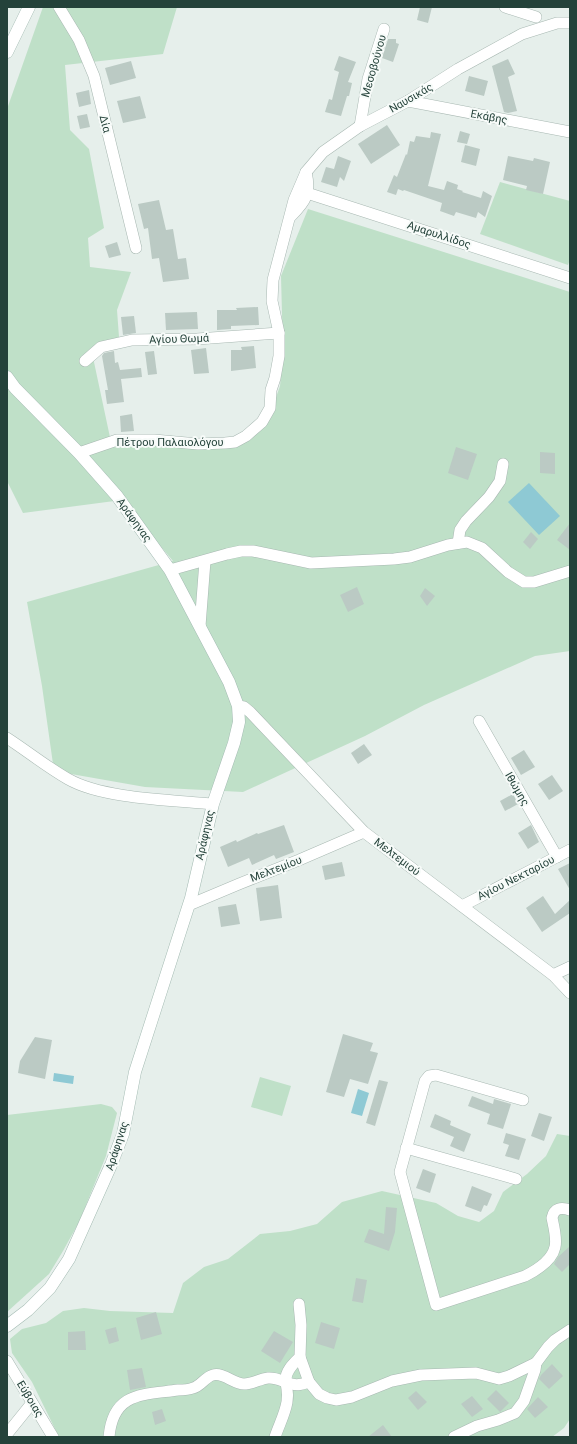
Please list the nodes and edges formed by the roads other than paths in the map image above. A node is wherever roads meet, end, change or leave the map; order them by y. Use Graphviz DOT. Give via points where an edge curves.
graph roads {
  1 [pos="29,7"];
  2 [pos="59,7"];
  3 [pos="506,7"];
  4 [pos="536,18"];
  5 [pos="570,23"];
  6 [pos="384,29"];
  7 [pos="7,52"];
  8 [pos="408,101"];
  9 [pos="360,126"];
  10 [pos="570,132"];
  11 [pos="306,172"];
  12 [pos="307,192"];
  13 [pos="289,218"];
  14 [pos="136,248"];
  15 [pos="570,278"];
  16 [pos="279,333"];
  17 [pos="84,361"];
  18 [pos="7,377"];
  19 [pos="79,453"];
  20 [pos="503,464"];
  21 [pos="458,543"];
  22 [pos="205,561"];
  23 [pos="170,570"];
  24 [pos="570,571"];
  25 [pos="200,626"];
  26 [pos="238,706"];
  27 [pos="479,721"];
  28 [pos="7,738"];
  29 [pos="213,804"];
  30 [pos="364,832"];
  31 [pos="570,850"];
  32 [pos="557,857"];
  33 [pos="189,905"];
  34 [pos="462,906"];
  35 [pos="570,967"];
  36 [pos="553,975"];
  37 [pos="570,993"];
  38 [pos="523,1100"];
  39 [pos="406,1148"];
  40 [pos="516,1179"];
  41 [pos="570,1210"];
  42 [pos="299,1304"];
  43 [pos="7,1326"];
  44 [pos="570,1330"];
  45 [pos="300,1357"];
  46 [pos="7,1361"];
  47 [pos="536,1362"];
  48 [pos="286,1381"];
  49 [pos="309,1382"];
  50 [pos="32,1403"];
  51 [pos="7,1434"];
  52 [pos="53,1437"];
  53 [pos="109,1437"];
  54 [pos="275,1437"];
  55 [pos="454,1437"];
  1 -- 7 [label="main road"];
  2 -- 14 [label="street, Δία" via="79,40 94,76"];
  3 -- 4 [label="street"];
  4 -- 5 [label="street, Ναυσικάς"];
  4 -- 8 [label="street, Ναυσικάς" via="522,34 458,69"];
  6 -- 9 [label="street, Μεσοβούνου" via="368,79"];
  8 -- 9 [label="street, Ναυσικάς"];
  8 -- 10 [label="street, Εκάβης"];
  9 -- 11 [label="street, Ναυσικάς" via="324,152"];
  11 -- 12 [label="street" via="309,186"];
  11 -- 13 [label="street, Ναυσικάς"];
  12 -- 13 [label="street" via="302,205"];
  12 -- 15 [label="street, Αμαρυλλίδος"];
  13 -- 16 [label="street, Πέτρου Παλαιολόγου" via="272,291"];
  16 -- 17 [label="street, Αγίου Θωμά" via="196,339 132,340 100,347"];
  16 -- 19 [label="street, Πέτρου Παλαιολόγου" via="279,356 271,390 270,408 262,422 246,436 235,442 198,444 117,440"];
  18 -- 19 [label="main road, Αράφηνας"];
  19 -- 23 [label="main road, Αράφηνας" via="117,496"];
  20 -- 21 [label="street" via="500,481 466,521 460,530"];
  21 -- 22 [label="street" via="394,559 311,563 253,551 241,551"];
  21 -- 24 [label="street" via="467,542 482,548 508,572 524,582 534,582"];
  22 -- 23 [label="street"];
  22 -- 25 [label="street"];
  23 -- 25 [label="main road, Αράφηνας"];
  25 -- 26 [label="main road, Αράφηνας" via="229,682"];
  26 -- 29 [label="main road, Αράφηνας" via="238,728"];
  26 -- 30 [label="street, Μελτεμιού" via="250,712"];
  27 -- 32 [label="street, Ιθώμης"];
  28 -- 29 [label="street" via="69,779 88,787 123,795"];
  29 -- 33 [label="main road, Αράφηνας"];
  30 -- 33 [label="street, Μελτεμίου"];
  30 -- 34 [label="street, Μελτεμιού"];
  31 -- 32 [label="street, Αγίου Νεκταρίου"];
  32 -- 34 [label="street, Αγίου Νεκταρίου"];
  33 -- 43 [label="main road, Αράφηνας" via="135,1072 123,1134 112,1165 69,1259 53,1284 28,1310"];
  34 -- 36 [label="street, Μελτεμιού"];
  35 -- 36 [label="street"];
  36 -- 37 [label="street, Μελτεμιού"];
  38 -- 39 [label="street" via="436,1075 430,1076 425,1081"];
  39 -- 40 [label="street"];
  39 -- 41 [label="street" via="400,1174 436,1305 525,1276 536,1270 550,1257 555,1247 553,1214 563,1208"];
  42 -- 45 [label="street"];
  44 -- 47 [label="street" via="555,1340"];
  45 -- 48 [label="street" via="290,1368"];
  45 -- 49 [label="street"];
  46 -- 50 [label="street, Εύβοιας"];
  47 -- 49 [label="street" via="499,1379 476,1374 421,1375 392,1381 352,1397 336,1400 319,1394"];
  47 -- 55 [label="street" via="524,1402 515,1413 476,1426"];
  48 -- 49 [label="street" via="299,1385"];
  48 -- 53 [label="street" via="268,1378 244,1384 212,1375 193,1388 132,1397 114,1414"];
  48 -- 54 [label="street" via="287,1401"];
  50 -- 51 [label="street"];
  50 -- 52 [label="street, Εύβοιας"];
}
